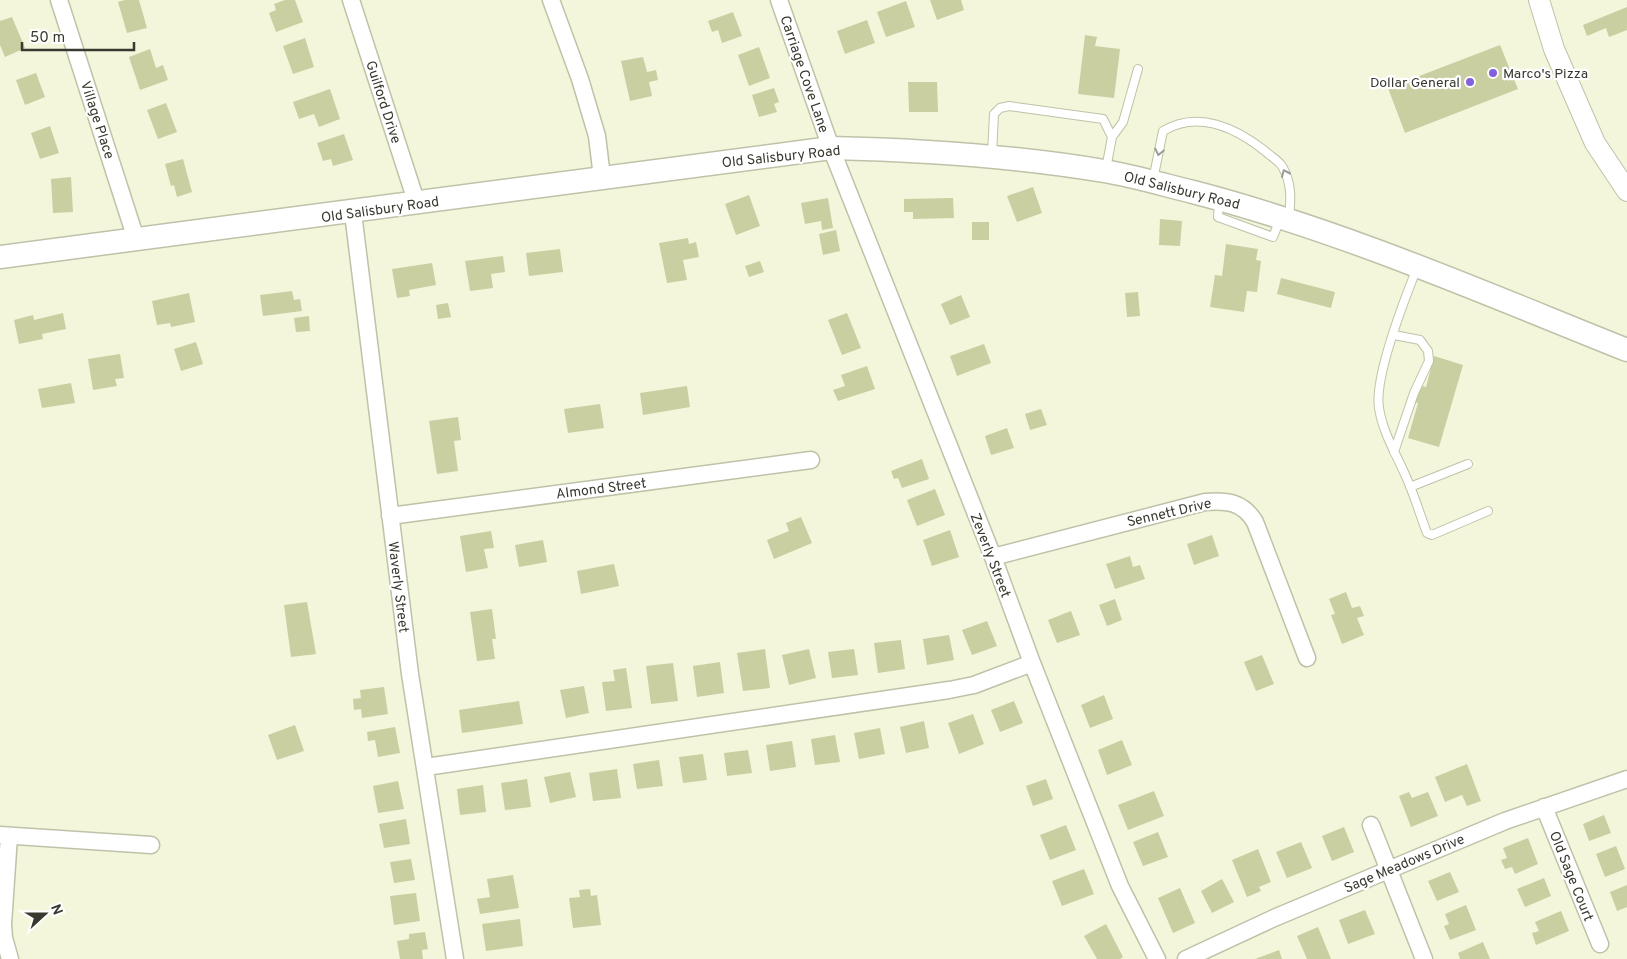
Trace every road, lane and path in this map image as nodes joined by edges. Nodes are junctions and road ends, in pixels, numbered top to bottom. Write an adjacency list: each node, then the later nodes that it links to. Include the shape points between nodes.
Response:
1 (59, 0): 17 (street, Village Place)
2 (351, 0): 14 (street, Guilford Drive)
3 (551, 0): 11 (street, via 597,136)
4 (1539, 0): 13 (street, via 1554,49 1595,144)
5 (782, 1): 8 (street, Carriage Cove Lane)
6 (1138, 69): 7 (lane, via 1123,122)
7 (1112, 137): 9 (lane, via 1103,119 1009,106 994,114); 10 (lane)
8 (831, 148): 9 (main road, Old Salisbury Road); 11 (main road, Old Salisbury Road); 28 (street, Zeverly Street)
9 (992, 156): 10 (main road, Old Salisbury Road)
10 (1106, 172): 12 (main road, Old Salisbury Road)
11 (602, 178): 14 (main road, Old Salisbury Road)
12 (1152, 182): 16 (main road, Old Salisbury Road); 16 (lane, one-way to 12, via 1290,185 1281,164 1221,124 1191,121 1163,131)
13 (1627, 191)
14 (417, 204): 15 (main road, Old Salisbury Road)
15 (353, 212): 17 (main road, Old Salisbury Road); 27 (street, Waverly Street)
16 (1284, 219): 19 (main road, Old Salisbury Road)
17 (136, 239): 18 (main road, Old Salisbury Road)
18 (0, 257)
19 (1418, 266): 20 (lane); 21 (main road, Old Salisbury Road)
20 (1394, 335): 22 (lane, via 1383,371 1379,406 1387,440); 22 (lane, via 1420,340 1428,351 1429,361 1414,393)
21 (1627, 350)
22 (1394, 452): 25 (lane)
23 (811, 460): 27 (street, Almond Street)
24 (1468, 464): 25 (lane)
25 (1410, 487): 26 (lane, via 1426,533 1432,535)
26 (1488, 511)
27 (390, 516): 31 (street, Waverly Street, via 410,674)
28 (993, 558): 29 (street, Sennett Drive, via 1205,502 1221,500 1235,503 1249,512 1255,522); 30 (street, Zeverly Street)
29 (1307, 658)
30 (1032, 663): 31 (street, via 974,685 949,690); 41 (street, Zeverly Street, via 1120,886)
31 (426, 767): 40 (street, Waverly Street)
32 (1627, 779): 33 (street, Sage Meadows Drive)
33 (1544, 808): 37 (street, Sage Meadows Drive); 38 (street, Old Sage Court)
34 (1370, 825): 37 (street)
35 (5, 836): 36 (street); 39 (street, via 3,924)
36 (150, 845)
37 (1387, 870): 42 (street, Sage Meadows Drive); 43 (street)
38 (1600, 944)
39 (10, 959)
40 (455, 959)
41 (1157, 959)
42 (1186, 959)
43 (1424, 959)

